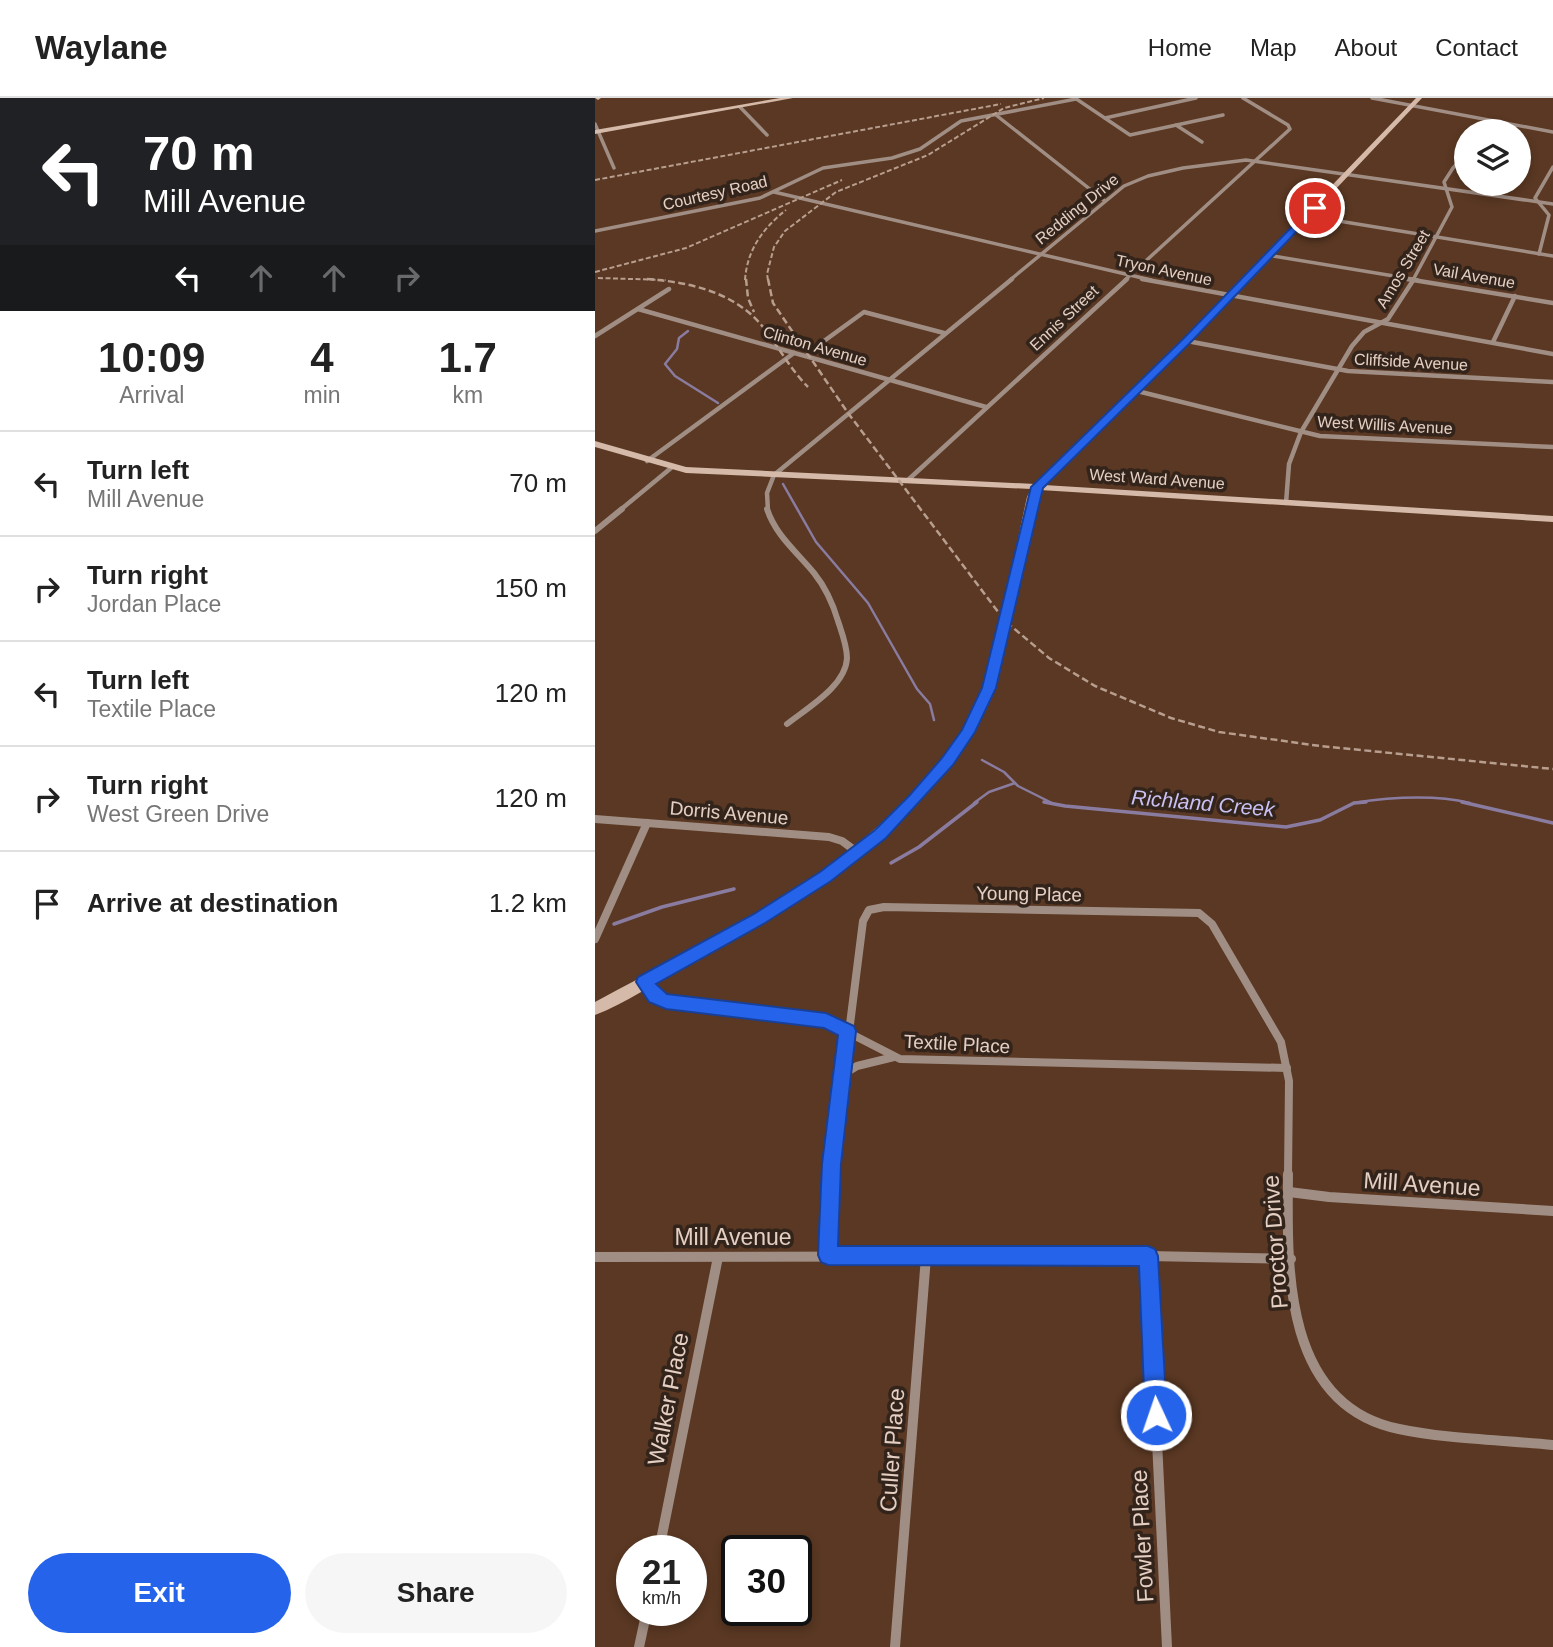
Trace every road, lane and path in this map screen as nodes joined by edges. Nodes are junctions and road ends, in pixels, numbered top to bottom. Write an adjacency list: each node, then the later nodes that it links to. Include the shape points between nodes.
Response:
1 (790, 98): 8 (street)
2 (1196, 98): 11 (street)
3 (1243, 98): 20 (street, Ennis Street, via 1290,127)
4 (1372, 98): 7 (street)
5 (1419, 98): 7 (street)
6 (1075, 99): 9 (street, Courtesy Road); 11 (street)
7 (1413, 106): 12 (street); 24 (main road)
8 (740, 107): 16 (street); 18 (street)
9 (996, 115): 26 (street, Courtesy Road, via 961,121 909,153 823,168); 27 (street)
10 (1223, 115): 14 (street)
11 (1105, 118): 14 (street, via 1130,135)
12 (1482, 119)
13 (595, 124): 16 (street)
14 (1176, 125): 19 (street)
15 (1531, 128): 17 (street)
16 (597, 132): 22 (street)
17 (1553, 132)
18 (767, 135)
19 (1202, 142)
20 (1254, 161): 24 (street, Redding Drive); 27 (street, Redding Drive, via 1229,160 1140,179); 37 (street, Ennis Street)
21 (1553, 167): 28 (street, via 1536,193)
22 (614, 168)
23 (1454, 169): 25 (street, via 1444,181)
24 (1345, 175): 25 (street, Redding Drive); 30 (main road)
25 (1444, 189): 28 (street, Redding Drive); 32 (street, Amos Street, via 1452,207)
26 (774, 192): 31 (street, Courtesy Road); 34 (street, Tryon Avenue)
27 (1105, 201): 34 (street, Redding Drive)
28 (1537, 201): 29 (street, Redding Drive); 33 (street, via 1549,215)
29 (1553, 204)
30 (1308, 216): 32 (street); 35 (main road)
31 (595, 232)
32 (1435, 239): 33 (street); 38 (street, Amos Street)
33 (1539, 254): 36 (street)
34 (1040, 255): 37 (street, Tryon Avenue); 45 (street, Redding Drive)
35 (1267, 255): 38 (street, Vail Avenue); 40 (main road)
36 (1553, 256)
37 (1128, 276): 40 (street, Tryon Avenue); 56 (street, Ennis Street)
38 (1413, 278): 41 (street, Vail Avenue); 44 (street, Amos Street, via 1388,319)
39 (669, 289): 43 (street)
40 (1229, 296): 44 (street, Tryon Avenue); 48 (main road)
41 (1515, 296): 42 (street, Vail Avenue); 49 (street)
42 (1553, 303)
43 (638, 309): 46 (street); 50 (street, Clinton Avenue)
44 (1381, 322): 49 (street, Tryon Avenue); 52 (street, Amos Street, via 1364,332)
45 (944, 333): 47 (street, via 864,312); 53 (street, Redding Drive)
46 (595, 336)
47 (824, 341)
48 (1187, 341): 52 (street, Cliffside Avenue); 55 (main road)
49 (1493, 342): 51 (street, Tryon Avenue)
50 (794, 353): 53 (street, Clinton Avenue); 60 (street)
51 (1553, 354)
52 (1339, 368): 54 (street, Cliffside Avenue); 57 (street, Amos Street)
53 (889, 379): 56 (street, Clinton Avenue); 62 (street, Redding Drive)
54 (1553, 382)
55 (1137, 391): 57 (street, West Willis Avenue); 64 (main road)
56 (986, 407): 63 (street, Ennis Street)
57 (1301, 432): 59 (street, West Willis Avenue); 65 (street, Amos Street, via 1289,464)
58 (595, 444): 60 (street, West Ward Avenue)
59 (1553, 447)
60 (647, 461): 61 (street, West Ward Avenue)
61 (671, 468): 62 (street, West Ward Avenue); 67 (street)
62 (774, 475): 63 (street, West Ward Avenue); 68 (street, via 765,508 772,526 825,588 848,659 835,682)
63 (908, 480): 64 (main road, West Ward Avenue)
64 (1037, 487): 65 (main road, West Ward Avenue); 71 (main road, via 989,688 970,729 914,800)
65 (1286, 503): 66 (main road, West Ward Avenue)
66 (1553, 519)
67 (595, 531)
68 (787, 724)
69 (595, 818): 70 (street, Dorris Avenue)
70 (647, 823): 71 (street, Dorris Avenue, via 829,837); 73 (street)
71 (857, 852): 74 (main road, via 759,919)
72 (1201, 914): 76 (street, Young Place, via 884,906 869,910 863,921); 78 (street, Proctor Drive, via 1212,924 1281,1042)
73 (595, 939)
74 (644, 982): 75 (main road); 76 (street, Textile Place, via 655,997 666,1001 826,1021)
75 (595, 1009)
76 (847, 1031): 77 (street, Textile Place); 79 (street)
77 (894, 1057): 78 (street, Textile Place); 79 (street, via 857,1066)
78 (1287, 1069): 80 (street, Proctor Drive)
79 (842, 1075): 82 (street, via 831,1164)
80 (1289, 1192): 81 (street, Mill Avenue); 87 (street, Proctor Drive)
81 (1553, 1211)
82 (828, 1255): 84 (street, Mill Avenue); 86 (street, Mill Avenue)
83 (595, 1256): 84 (street, Mill Avenue)
84 (718, 1256): 89 (street, Walker Place)
85 (1148, 1256): 86 (street, Mill Avenue); 87 (street, Mill Avenue); 93 (street, Fowler Place)
86 (926, 1257): 92 (street, Culler Place)
87 (1291, 1259): 88 (street, Proctor Drive, via 1307,1353 1327,1388 1353,1411 1398,1429)
88 (1553, 1446)
89 (662, 1535)
90 (644, 1626): 91 (street)
91 (639, 1647)
92 (895, 1647)
93 (1167, 1647)

